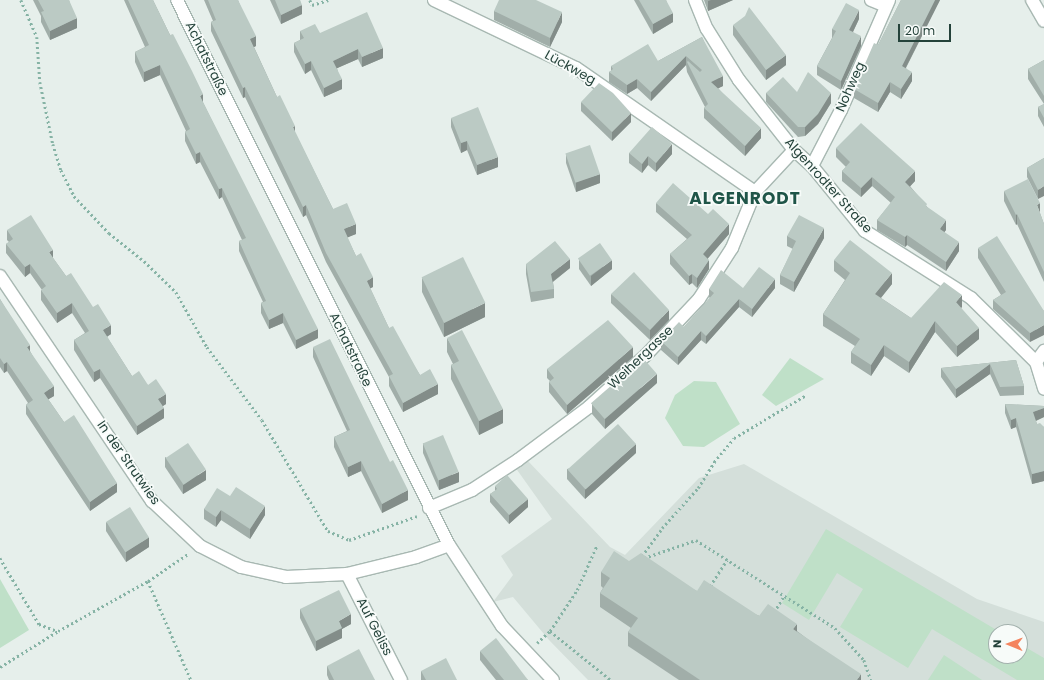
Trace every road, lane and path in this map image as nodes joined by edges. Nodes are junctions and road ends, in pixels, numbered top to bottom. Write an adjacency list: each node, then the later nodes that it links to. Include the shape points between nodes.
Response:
1 (21, 0): 19 (path, via 37,37 40,82 53,144 61,170 74,196 109,233 144,261 176,292 207,347 262,420 328,531 349,540 415,517)
2 (177, 0): 19 (street, Achatstraße)
3 (310, 0): 4 (path, via 312,5)
4 (328, 0)
5 (434, 0): 13 (street, Lückweg, via 576,68)
6 (695, 0): 11 (street, Algenrodter Straße, via 707,29 739,80)
7 (871, 0): 9 (street, Nohweg)
8 (1032, 0): 10 (street)
9 (888, 3): 12 (street, Nohweg, via 841,110)
10 (1044, 21)
11 (794, 150): 12 (street, Algenrodter Straße); 13 (street, Weihergasse)
12 (812, 166): 16 (street, Algenrodter Straße, via 865,231 971,298)
13 (755, 192): 19 (street, Weihergasse, via 732,248 699,299 646,355 589,407 518,460 472,490)
14 (0, 276): 22 (street, In der Strutwies, via 152,501)
15 (1044, 351): 16 (street)
16 (1036, 362): 17 (street, Algenrodter Straße)
17 (1044, 389)
18 (806, 395): 24 (path, via 734,438 714,462 698,488 662,528 639,560 696,540)
19 (429, 508): 20 (street, Achatstraße)
20 (449, 545): 25 (street, In der Strutwies, via 416,557); 32 (street, Achatstraße, via 487,606)
21 (597, 545): 30 (path, via 577,590)
22 (200, 546): 25 (street, In der Strutwies, via 241,567 286,578); 26 (path)
23 (0, 558): 31 (path, via 39,624)
24 (727, 560): 27 (path); 28 (path)
25 (347, 574): 35 (street, Auf Geliss)
26 (148, 581): 31 (path); 34 (path)
27 (710, 586)
28 (784, 596): 29 (path); 38 (path, via 835,628 864,660)
29 (774, 612)
30 (550, 630): 32 (path); 37 (path)
31 (58, 631): 33 (path)
32 (526, 653): 36 (street, Achatstraße)
33 (0, 667)
34 (191, 680)
35 (401, 680)
36 (553, 680)
37 (611, 680)
38 (871, 680)

